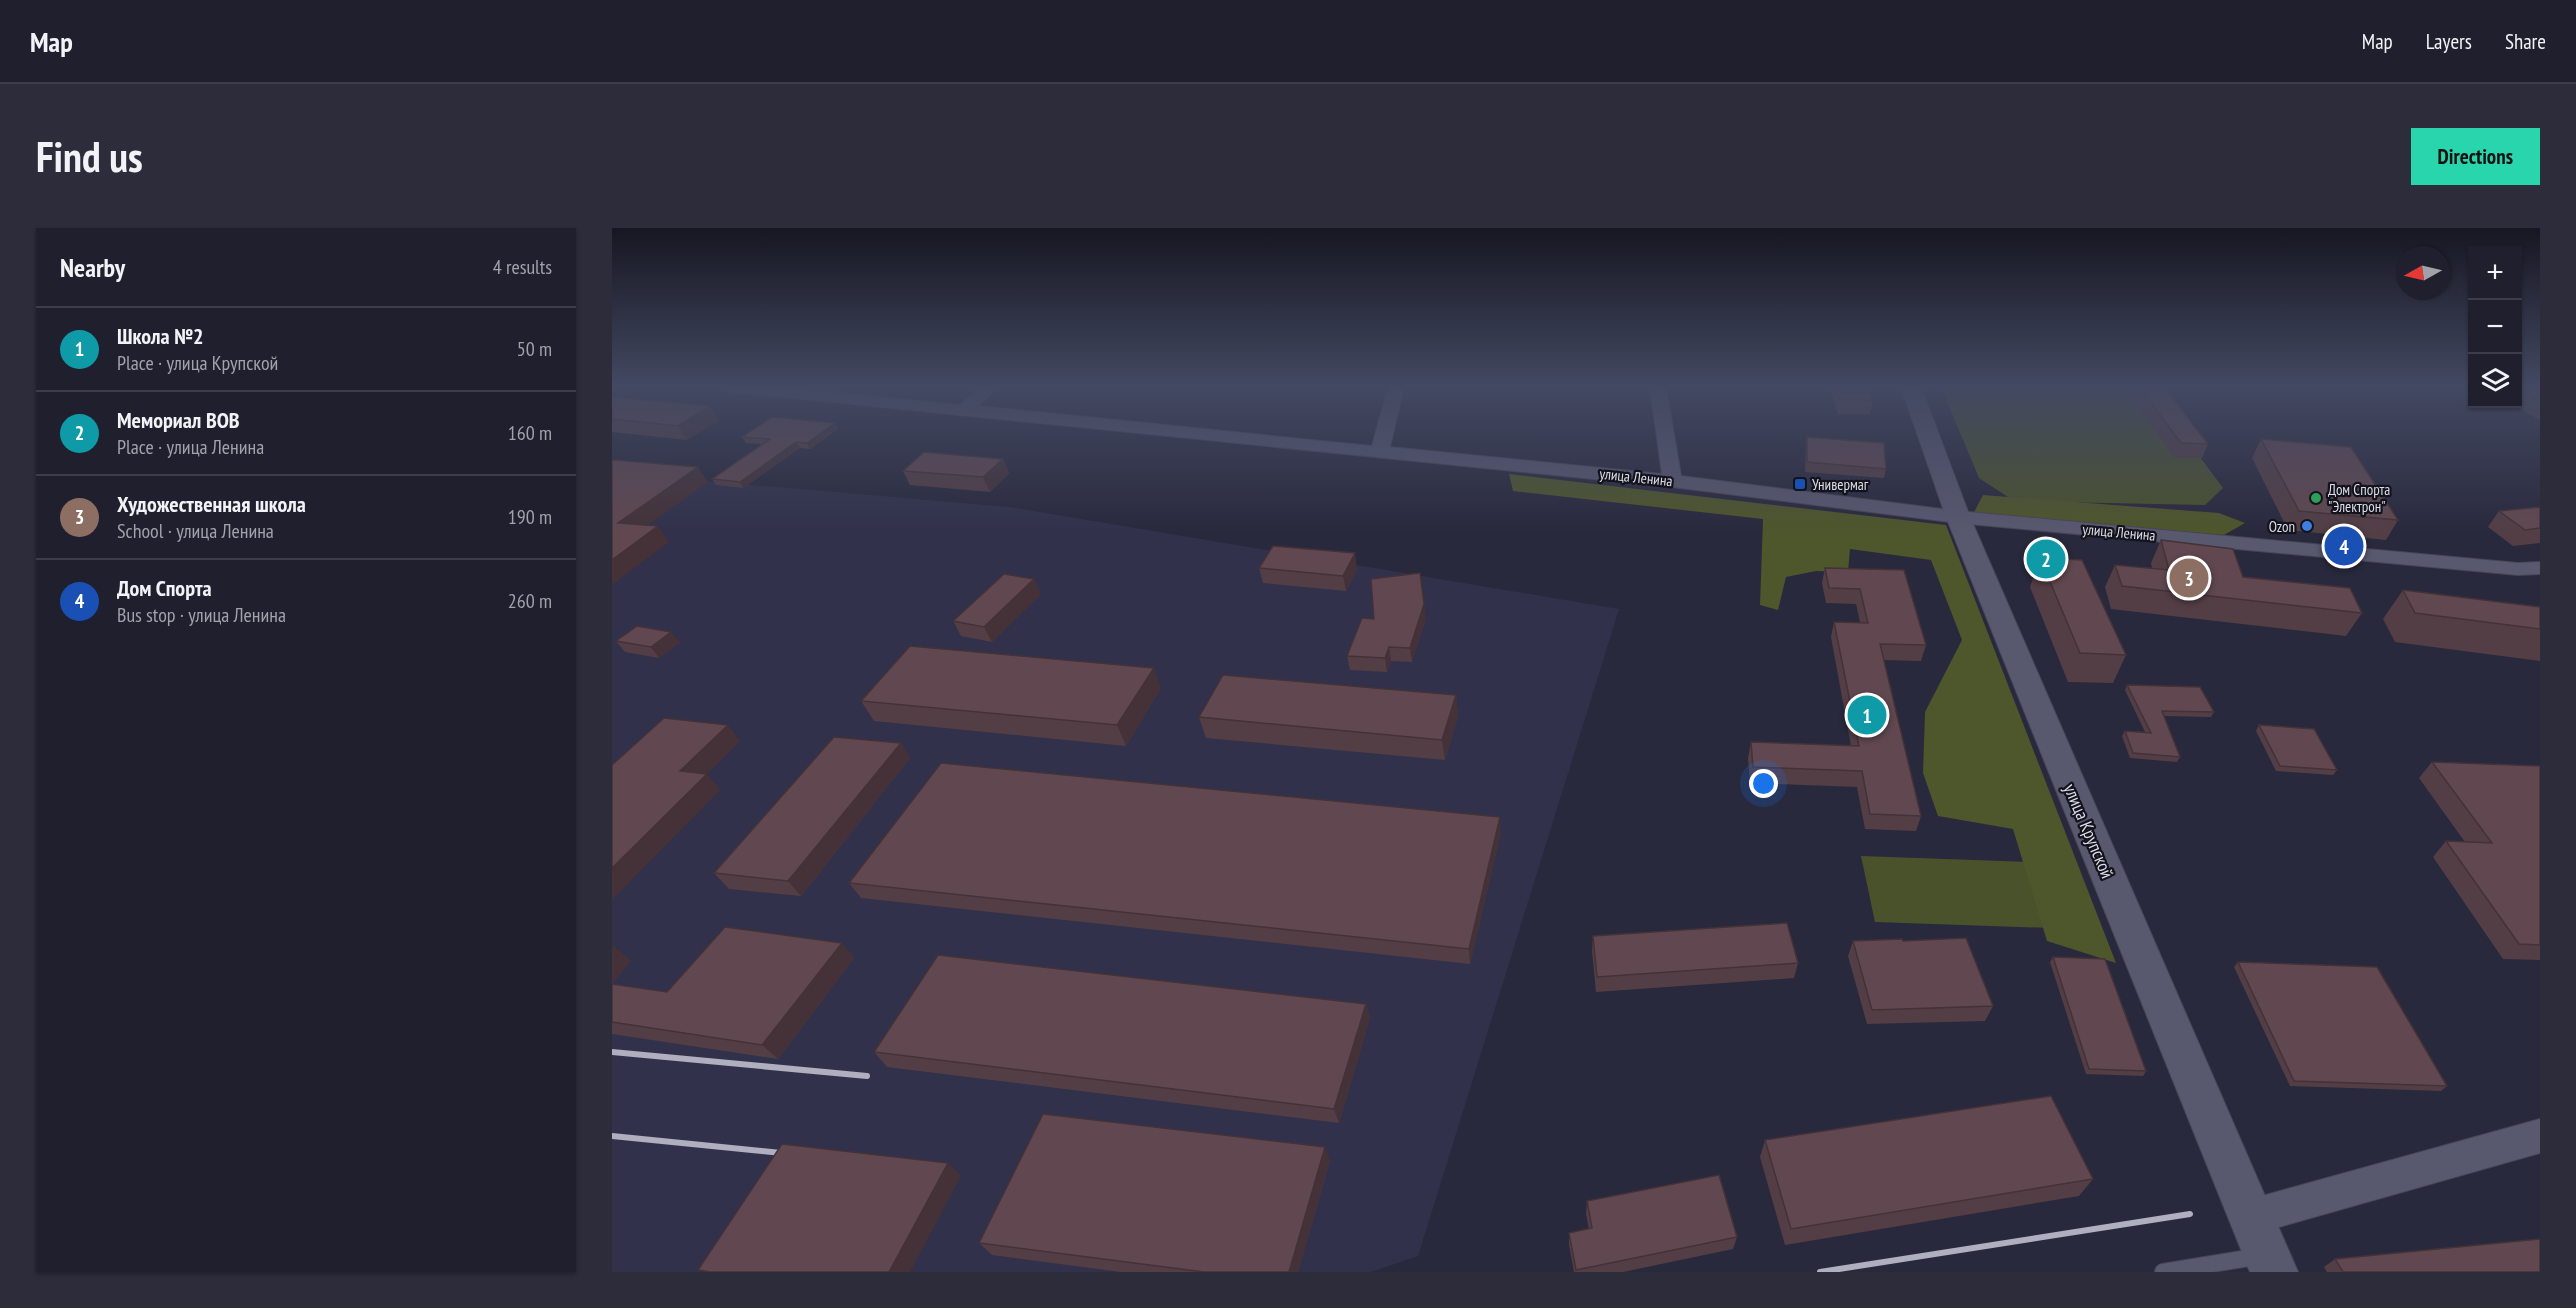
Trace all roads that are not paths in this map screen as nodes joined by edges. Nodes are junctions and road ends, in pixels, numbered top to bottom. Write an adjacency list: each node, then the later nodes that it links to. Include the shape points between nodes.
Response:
1 (1235, 436): 5 (street, улица Ленина)
2 (1384, 436): 5 (street)
3 (1666, 436): 6 (street)
4 (1929, 436): 7 (street, улица Крупской)
5 (1380, 450): 6 (street, улица Ленина)
6 (1672, 481): 7 (street, улица Ленина)
7 (1958, 517): 8 (street, улица Ленина); 10 (street, улица Крупской)
8 (2540, 568)
9 (2540, 1136): 10 (street)
10 (2251, 1217): 11 (street, улица Крупской)
11 (2271, 1264): 12 (lane)
12 (2163, 1272)

